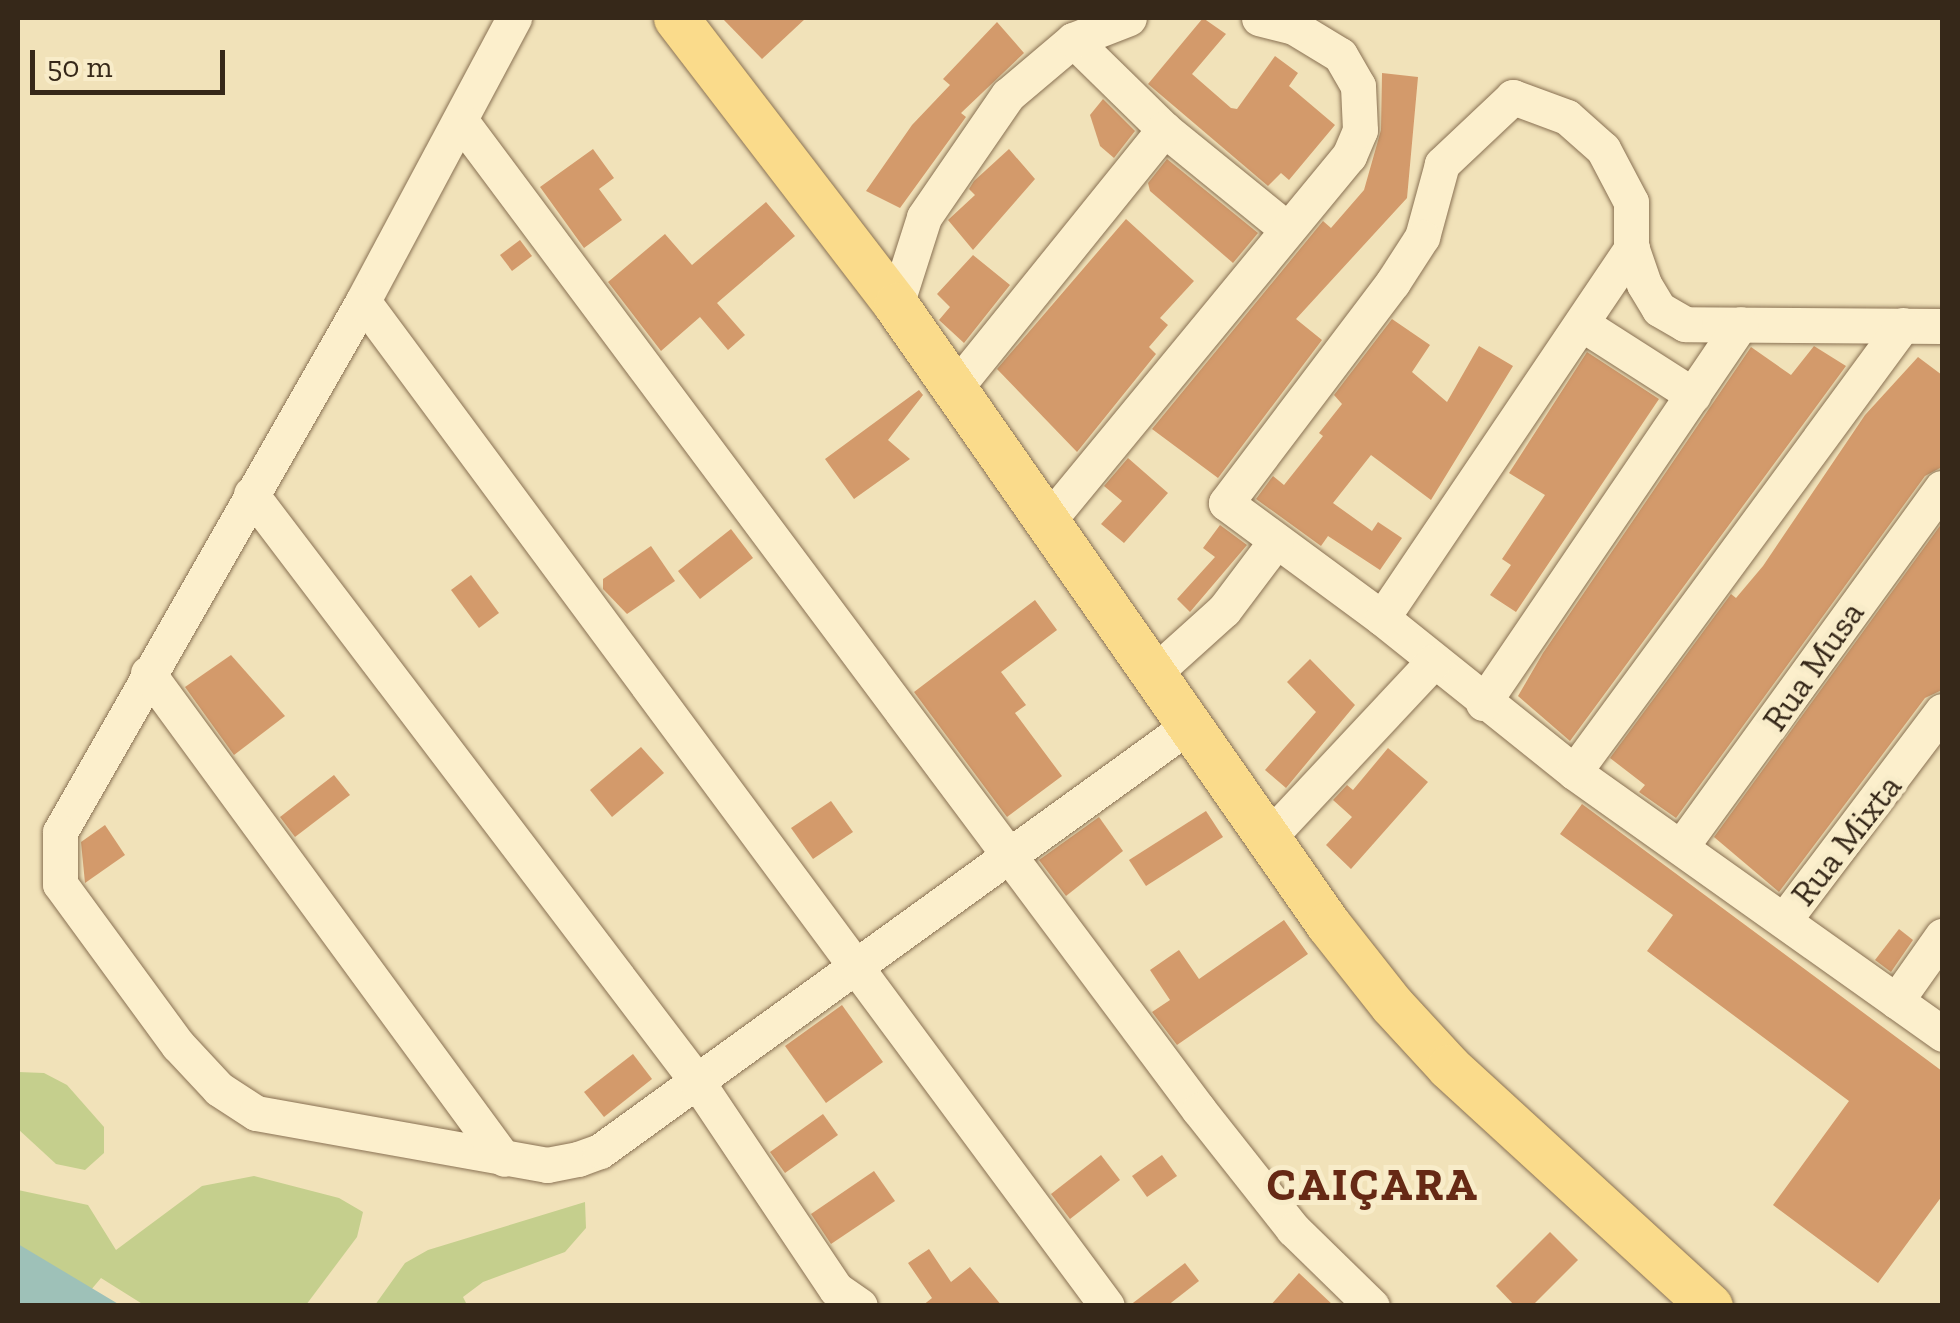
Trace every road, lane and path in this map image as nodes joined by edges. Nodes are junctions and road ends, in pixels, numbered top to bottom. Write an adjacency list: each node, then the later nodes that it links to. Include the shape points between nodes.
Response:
1 (514, 18): 6 (street)
2 (676, 18): 11 (main road)
3 (1129, 18): 5 (street)
4 (1259, 18): 8 (street, via 1294,27 1340,55 1358,86 1362,112 1348,156)
5 (1072, 40): 7 (street); 11 (street, via 1008,95 943,182 908,257)
6 (460, 121): 10 (street); 32 (street)
7 (1164, 129): 8 (street); 16 (street)
8 (1286, 228): 20 (street)
9 (1632, 247): 12 (street); 13 (street, via 1659,309 1685,324); 21 (street, via 1631,202 1603,149 1567,117 1513,97 1442,164 1422,237 1226,503)
10 (363, 301): 19 (street); 35 (street)
11 (896, 304): 16 (main road)
12 (1582, 324): 17 (street); 22 (street)
13 (1741, 324): 14 (street); 17 (street)
14 (1903, 325): 15 (street); 29 (street)
15 (1942, 326)
16 (952, 392): 20 (main road)
17 (1693, 395): 26 (street)
18 (1942, 488): 31 (street, Rua Musa)
19 (251, 494): 24 (street); 38 (street)
20 (1047, 522): 25 (main road)
21 (1276, 541): 22 (street); 25 (street, via 1224,610)
22 (1382, 618): 23 (street)
23 (1433, 662): 26 (street); 30 (street)
24 (148, 673): 39 (street); 39 (street, via 60,832 60,884 178,1045 219,1089 256,1113)
25 (1154, 673): 28 (main road)
26 (1483, 703): 29 (street)
27 (1942, 711): 33 (street, Rua Mixta)
28 (1192, 724): 30 (main road); 32 (street)
29 (1574, 772): 31 (street)
30 (1269, 837): 43 (main road, via 1339,937 1448,1068)
31 (1683, 844): 33 (street)
32 (1008, 855): 35 (street); 42 (street, via 1294,1230)
33 (1784, 920): 36 (street)
34 (1942, 936): 36 (street)
35 (855, 963): 38 (street); 41 (street)
36 (1896, 1001): 37 (street)
37 (1942, 1034)
38 (696, 1080): 39 (street, via 600,1151 547,1165); 40 (street, via 836,1289)
39 (504, 1159)
40 (860, 1306)
41 (1106, 1306)
42 (1372, 1306)
43 (1710, 1306)

